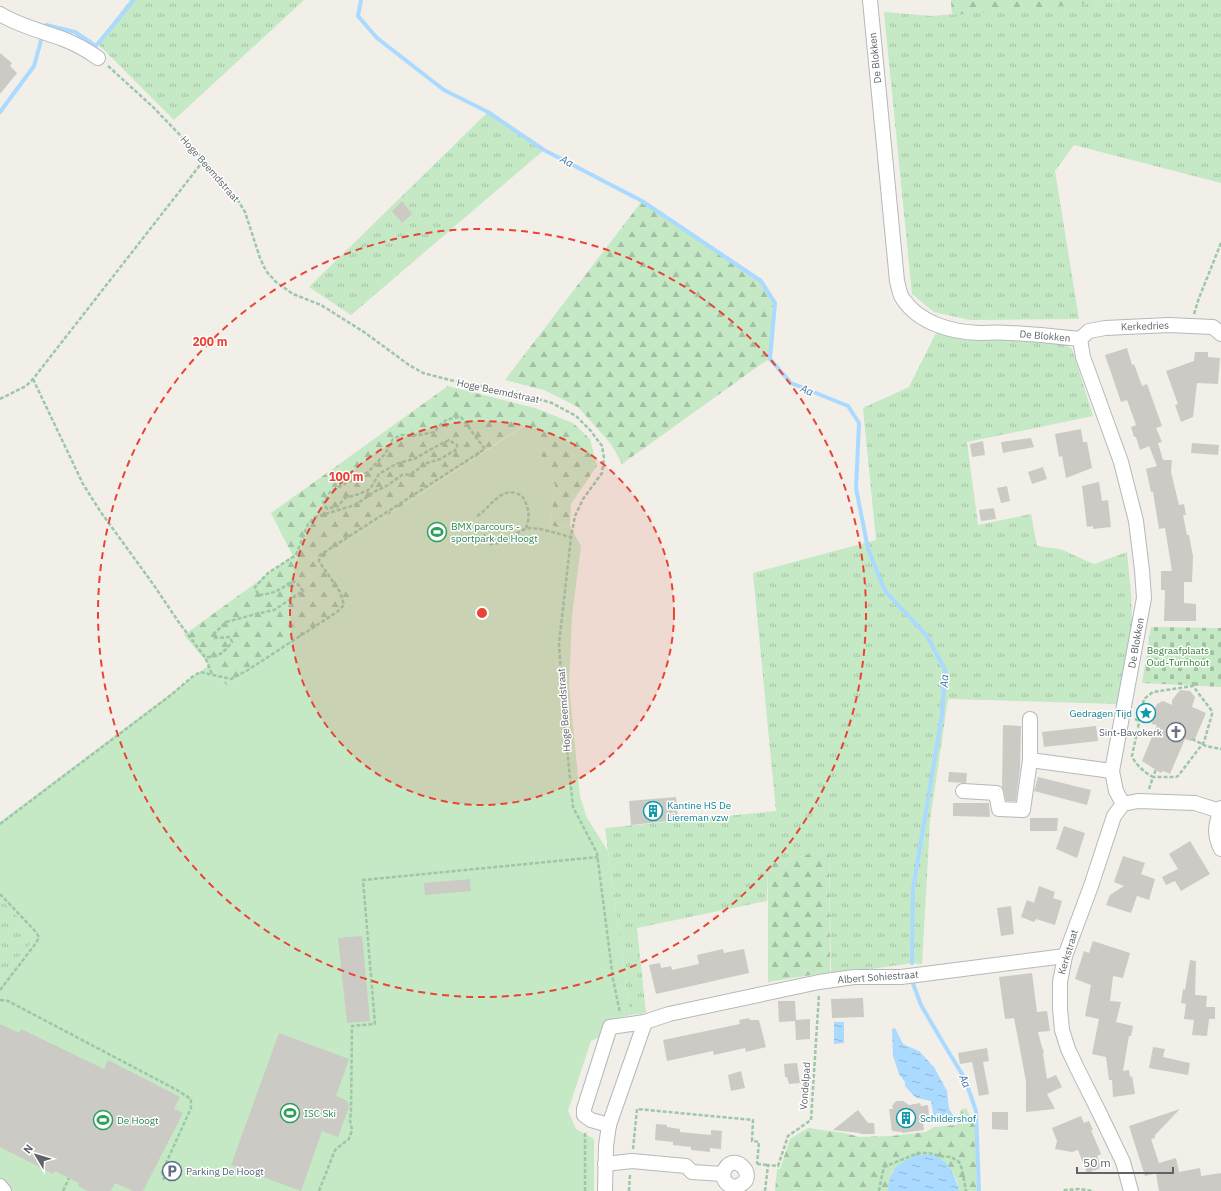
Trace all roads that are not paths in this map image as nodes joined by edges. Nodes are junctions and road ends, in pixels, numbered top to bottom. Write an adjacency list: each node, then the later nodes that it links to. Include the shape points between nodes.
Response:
1 (870, 0): 5 (street, De Blokken, via 897,281 902,298 929,322 952,329 977,333)
2 (0, 14): 3 (street, via 19,24 76,44)
3 (98, 58)
4 (1218, 327): 5 (street, Kerkedries, via 1169,325 1105,328 1089,331)
5 (1080, 339): 8 (street, De Blokken, via 1083,357 1121,462 1136,521 1142,570 1144,598)
6 (1030, 719): 7 (street)
7 (1030, 760): 8 (street); 9 (street, via 1023,810 999,809 996,793)
8 (1112, 771): 10 (street, via 1116,791)
9 (963, 791)
10 (1123, 804): 11 (street, via 1138,801 1195,803); 13 (street, Kerkstraat, via 1114,816)
11 (1221, 810): 12 (street, via 1216,826 1216,840)
12 (1221, 849)
13 (1066, 956): 14 (street, Albert Sohiestraat, via 901,977 854,977 820,982 669,1014); 21 (street, Kerkstraat, via 1060,982 1062,1030 1068,1049 1123,1162)
14 (645, 1022): 15 (street); 15 (street, Albert Sohiestraat, via 610,1027 584,1109 584,1115 591,1120)
15 (609, 1125): 16 (street)
16 (605, 1164): 17 (street, via 632,1161 686,1166 692,1172); 20 (street)
17 (723, 1174)
18 (0, 1186): 19 (street)
19 (4, 1191)
20 (605, 1191)
21 (1130, 1191)

